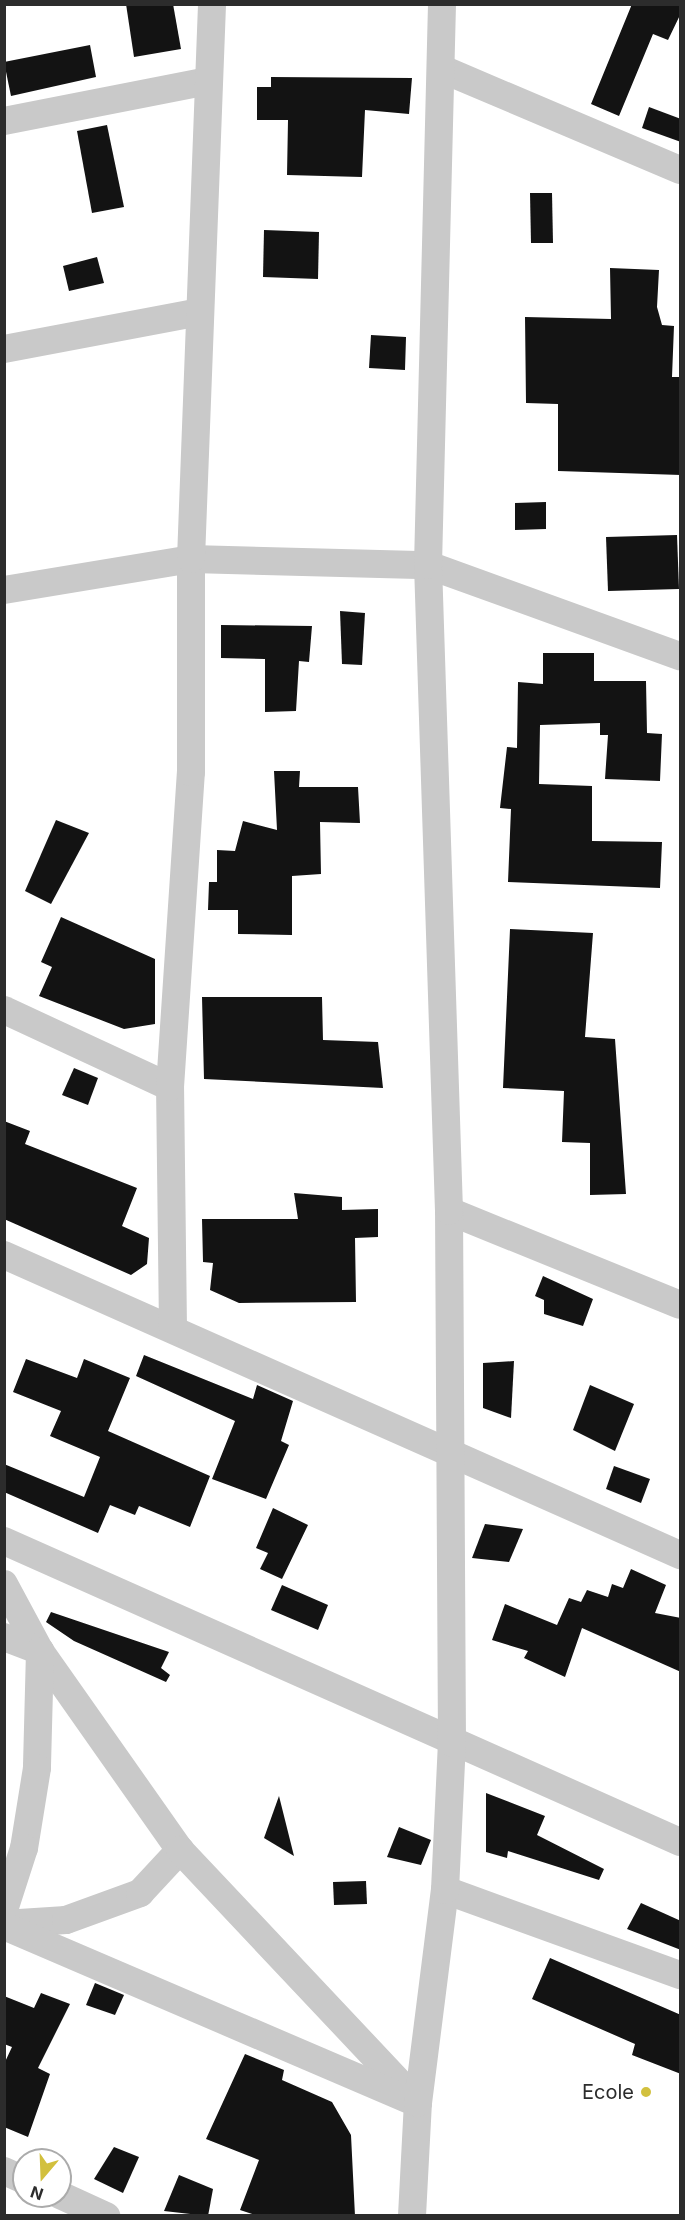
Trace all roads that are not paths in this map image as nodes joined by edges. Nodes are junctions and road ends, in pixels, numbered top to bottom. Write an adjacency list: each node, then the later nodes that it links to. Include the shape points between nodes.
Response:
1 (212, 4): 4 (street)
2 (442, 4): 3 (street)
3 (442, 69): 6 (street); 10 (street)
4 (208, 81): 5 (street); 7 (street)
5 (4, 121)
6 (681, 170)
7 (199, 312): 8 (street); 9 (street)
8 (4, 349)
9 (191, 559): 10 (street); 11 (street); 14 (street, via 191,772)
10 (428, 565): 12 (street); 15 (street)
11 (4, 590)
12 (681, 656)
13 (4, 1010): 14 (street)
14 (170, 1087): 18 (street)
15 (449, 1211): 17 (street); 19 (street)
16 (4, 1255): 18 (street)
17 (681, 1305)
18 (173, 1329): 19 (street)
19 (447, 1451): 21 (street); 25 (street)
20 (4, 1540): 25 (street)
21 (681, 1555)
22 (4, 1584): 24 (street)
23 (4, 1637): 24 (street)
24 (40, 1651): 27 (street); 29 (street, via 37,1768 24,1848)
25 (452, 1743): 26 (street); 28 (street)
26 (681, 1842)
27 (180, 1850): 30 (street, via 140,1893 66,1920); 32 (street)
28 (445, 1890): 31 (street); 32 (street)
29 (4, 1910)
30 (4, 1925): 32 (street)
31 (681, 1975)
32 (418, 2103): 35 (street)
33 (72, 2201): 34 (street)
34 (106, 2216)
35 (412, 2216)

